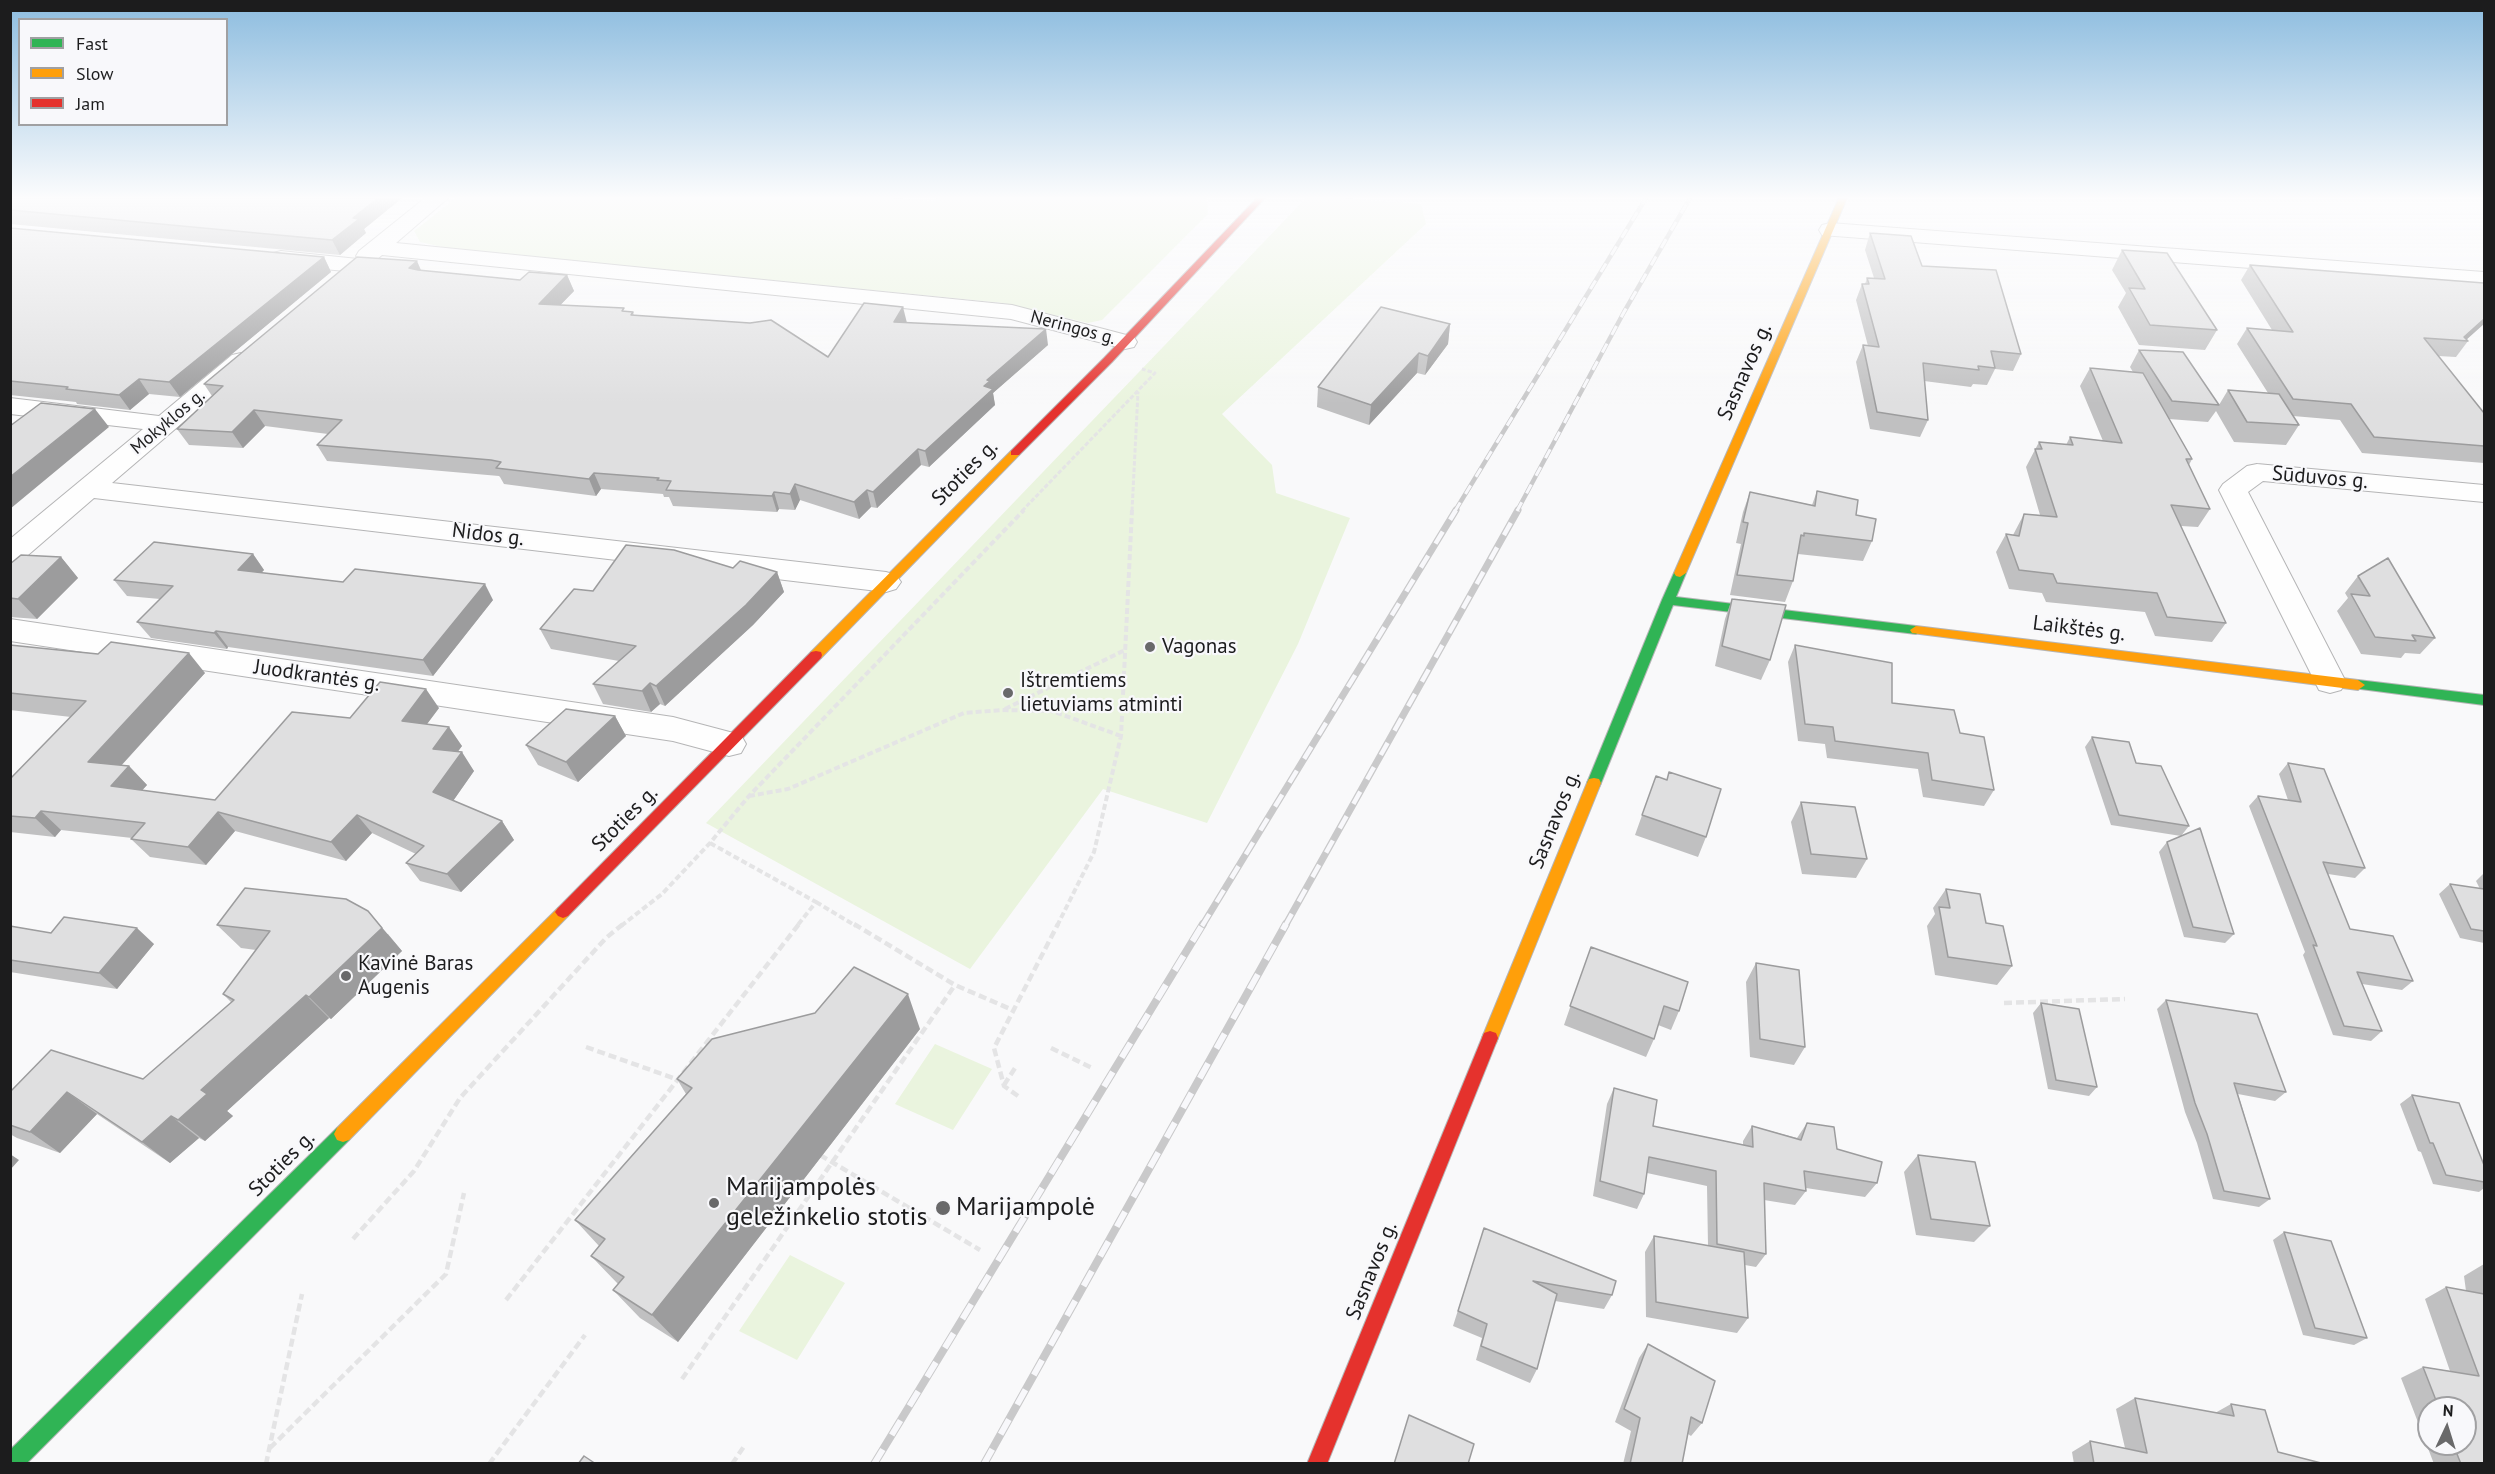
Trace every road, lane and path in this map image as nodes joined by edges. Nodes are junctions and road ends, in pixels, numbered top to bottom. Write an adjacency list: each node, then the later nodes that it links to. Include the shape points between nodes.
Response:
1 (354, 267): 7 (street)
2 (563, 267): 8 (street, Neringos g., via 1012,312)
3 (1196, 267): 8 (street, Stoties g.)
4 (1814, 267): 18 (street, Sasnavos g.)
5 (2321, 267): 6 (street)
6 (2484, 279)
7 (328, 288)
8 (1125, 342): 10 (street, Stoties g.)
9 (255, 348): 13 (street, Mokyklos g.)
10 (1108, 360): 11 (path, via 1155,373); 17 (street, Stoties g.)
11 (1138, 392): 20 (path); 26 (path)
12 (10, 406): 13 (street)
13 (164, 424): 14 (street, Mokyklos g.)
14 (90, 489): 16 (street, Mokyklos g.); 17 (street, Nidos g.)
15 (2484, 493): 21 (street, Sūduvos g., via 2257,472 2233,490)
16 (10, 555)
17 (886, 582): 25 (street, Stoties g.)
18 (1668, 600): 21 (street, Laikštės g.); 56 (street, Sasnavos g.)
19 (10, 630): 25 (street, Juodkrantės g., via 673,729)
20 (1126, 650): 23 (path); 24 (path)
21 (2330, 682): 22 (street, Laikštės g.)
22 (2484, 700)
23 (1002, 710): 24 (path, via 1052,711); 26 (path, via 964,713 788,789)
24 (1121, 736): 32 (path, via 1094,852)
25 (729, 744): 52 (street, Stoties g.)
26 (749, 796): 27 (path)
27 (710, 843): 28 (path); 44 (path, via 662,894 606,938 460,1098 414,1171)
28 (816, 902): 29 (path); 37 (path)
29 (955, 985): 32 (path); 42 (path)
30 (2125, 999): 31 (path)
31 (2004, 1003)
32 (1015, 1011): 39 (path, via 994,1048)
33 (586, 1047): 37 (path)
34 (1051, 1048): 36 (path)
35 (1015, 1068): 39 (path)
36 (1092, 1068)
37 (678, 1079): 38 (path); 47 (path)
38 (687, 1083)
39 (1004, 1086): 40 (path)
40 (1018, 1096)
41 (812, 1150): 42 (path)
42 (832, 1162): 45 (path); 49 (path)
43 (464, 1193): 51 (path, via 446,1274)
44 (353, 1239)
45 (980, 1250)
46 (302, 1294): 51 (path)
47 (506, 1300)
48 (585, 1335): 54 (path)
49 (682, 1379)
50 (745, 1445): 55 (path)
51 (270, 1448): 53 (path)
52 (11, 1464)
53 (266, 1464)
54 (489, 1464)
55 (732, 1464)
56 (1317, 1464)

